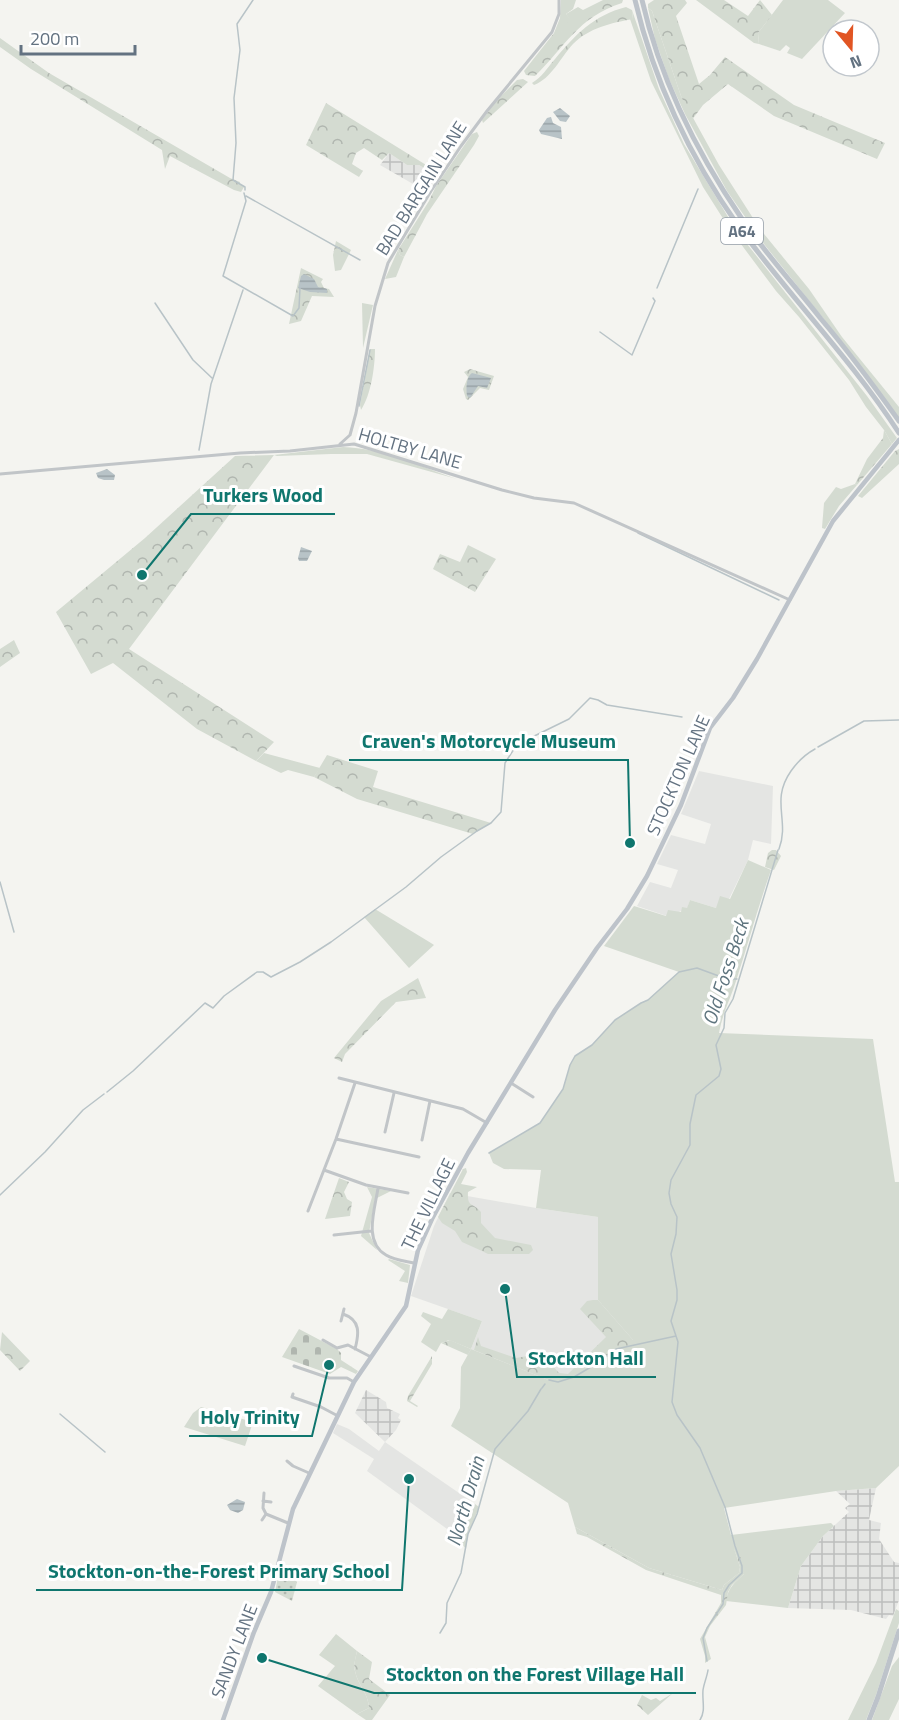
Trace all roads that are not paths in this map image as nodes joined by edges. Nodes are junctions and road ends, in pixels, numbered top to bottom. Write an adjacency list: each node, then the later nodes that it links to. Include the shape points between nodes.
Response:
1 (559, 0): 6 (street, BAD BARGAIN LANE, via 552,32 461,146 388,262 375,306)
2 (635, 0): 5 (highway, A64, via 665,92 713,188)
3 (642, 0): 4 (highway, A64, via 671,89 719,184 750,231)
4 (899, 421)
5 (899, 433)
6 (350, 435): 8 (street); 9 (street)
7 (899, 441): 11 (street, STOCKTON LANE, via 833,521)
8 (354, 444): 9 (street, HOLTBY LANE); 11 (street, HOLTBY LANE, via 502,490 574,503)
9 (338, 445): 10 (street, HOLTBY LANE)
10 (0, 474)
11 (790, 600): 12 (street, STOCKTON LANE, via 746,678 710,728 681,805 647,876)
12 (542, 1031): 15 (street, THE VILLAGE)
13 (339, 1078): 14 (street)
14 (355, 1083): 16 (street); 21 (street)
15 (511, 1083): 17 (street); 19 (street, THE VILLAGE)
16 (394, 1093): 18 (street); 20 (street)
17 (533, 1097)
18 (429, 1101): 19 (street, via 463,1108); 22 (street)
19 (487, 1123): 30 (street, THE VILLAGE, via 432,1219)
20 (385, 1132)
21 (336, 1138): 23 (street); 24 (street)
22 (422, 1140)
23 (419, 1157)
24 (324, 1170): 25 (street); 27 (street)
25 (378, 1188): 26 (street); 28 (street)
26 (408, 1193)
27 (308, 1211)
28 (371, 1231): 29 (street); 30 (street, via 383,1253)
29 (334, 1235)
30 (414, 1263): 36 (street, THE VILLAGE, via 407,1303)
31 (344, 1309): 32 (street)
32 (343, 1314): 33 (street); 35 (street, via 356,1324 359,1337)
33 (341, 1321)
34 (323, 1340): 35 (street, via 337,1348 348,1345)
35 (355, 1349): 36 (street)
36 (371, 1357): 38 (street, THE VILLAGE)
37 (294, 1366): 38 (street)
38 (354, 1382): 40 (street, THE VILLAGE)
39 (293, 1395): 40 (street)
40 (338, 1416): 42 (street, THE VILLAGE)
41 (287, 1461): 42 (street)
42 (311, 1473): 48 (street, THE VILLAGE)
43 (264, 1493): 44 (street)
44 (264, 1501): 45 (street); 46 (street)
45 (271, 1502)
46 (266, 1514): 47 (street); 48 (street)
47 (262, 1520)
48 (288, 1522): 50 (street, SANDY LANE, via 272,1588)
49 (899, 1631): 51 (highway)
50 (223, 1720)
51 (869, 1720)

